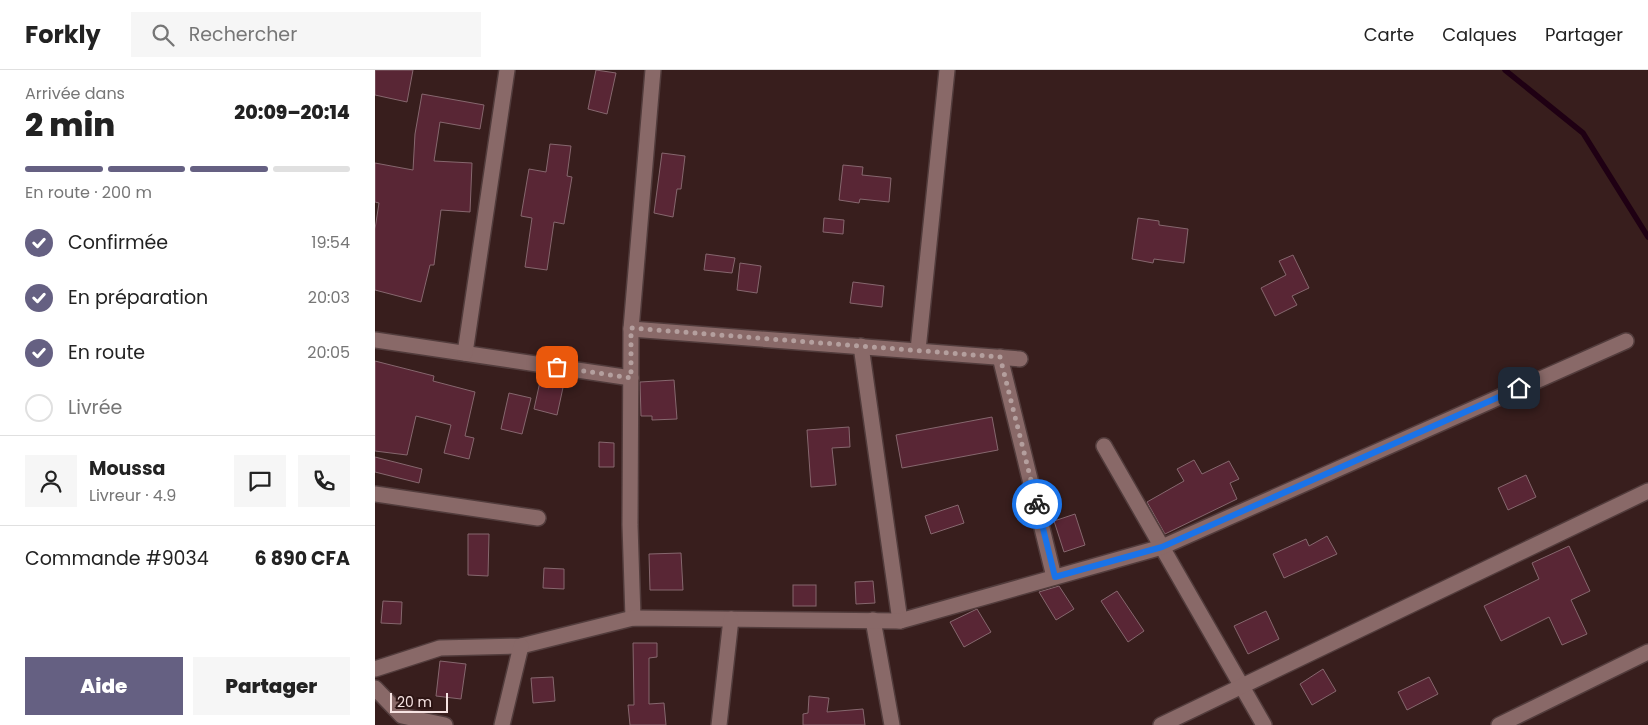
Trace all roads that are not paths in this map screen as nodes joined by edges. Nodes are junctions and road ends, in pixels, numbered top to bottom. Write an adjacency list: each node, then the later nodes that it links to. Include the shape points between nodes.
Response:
1 (507, 70): 9 (street)
2 (653, 70): 4 (street)
3 (947, 70): 8 (street)
4 (631, 328): 7 (street); 12 (street)
5 (375, 340): 9 (street)
6 (1626, 341): 17 (street)
7 (861, 346): 8 (street); 22 (street)
8 (917, 350): 10 (street)
9 (465, 354): 12 (street)
10 (1000, 357): 11 (street); 18 (street)
11 (1020, 359)
12 (631, 378): 19 (street, via 629,525)
13 (1104, 446): 17 (street)
14 (1648, 491): 26 (street)
15 (375, 494): 16 (street)
16 (538, 518)
17 (1162, 547): 18 (street); 26 (street)
18 (1055, 577): 22 (street)
19 (633, 618): 20 (street); 23 (street)
20 (731, 619): 21 (street); 31 (street)
21 (873, 620): 22 (street); 32 (street)
22 (900, 621)
23 (521, 646): 25 (street, via 440,648); 30 (street)
24 (1648, 652): 35 (street)
25 (375, 669)
26 (1242, 686): 33 (street); 34 (street)
27 (375, 688): 28 (street)
28 (399, 721): 29 (street)
29 (445, 725)
30 (502, 725)
31 (719, 725)
32 (892, 725)
33 (1161, 725)
34 (1264, 725)
35 (1499, 725)

